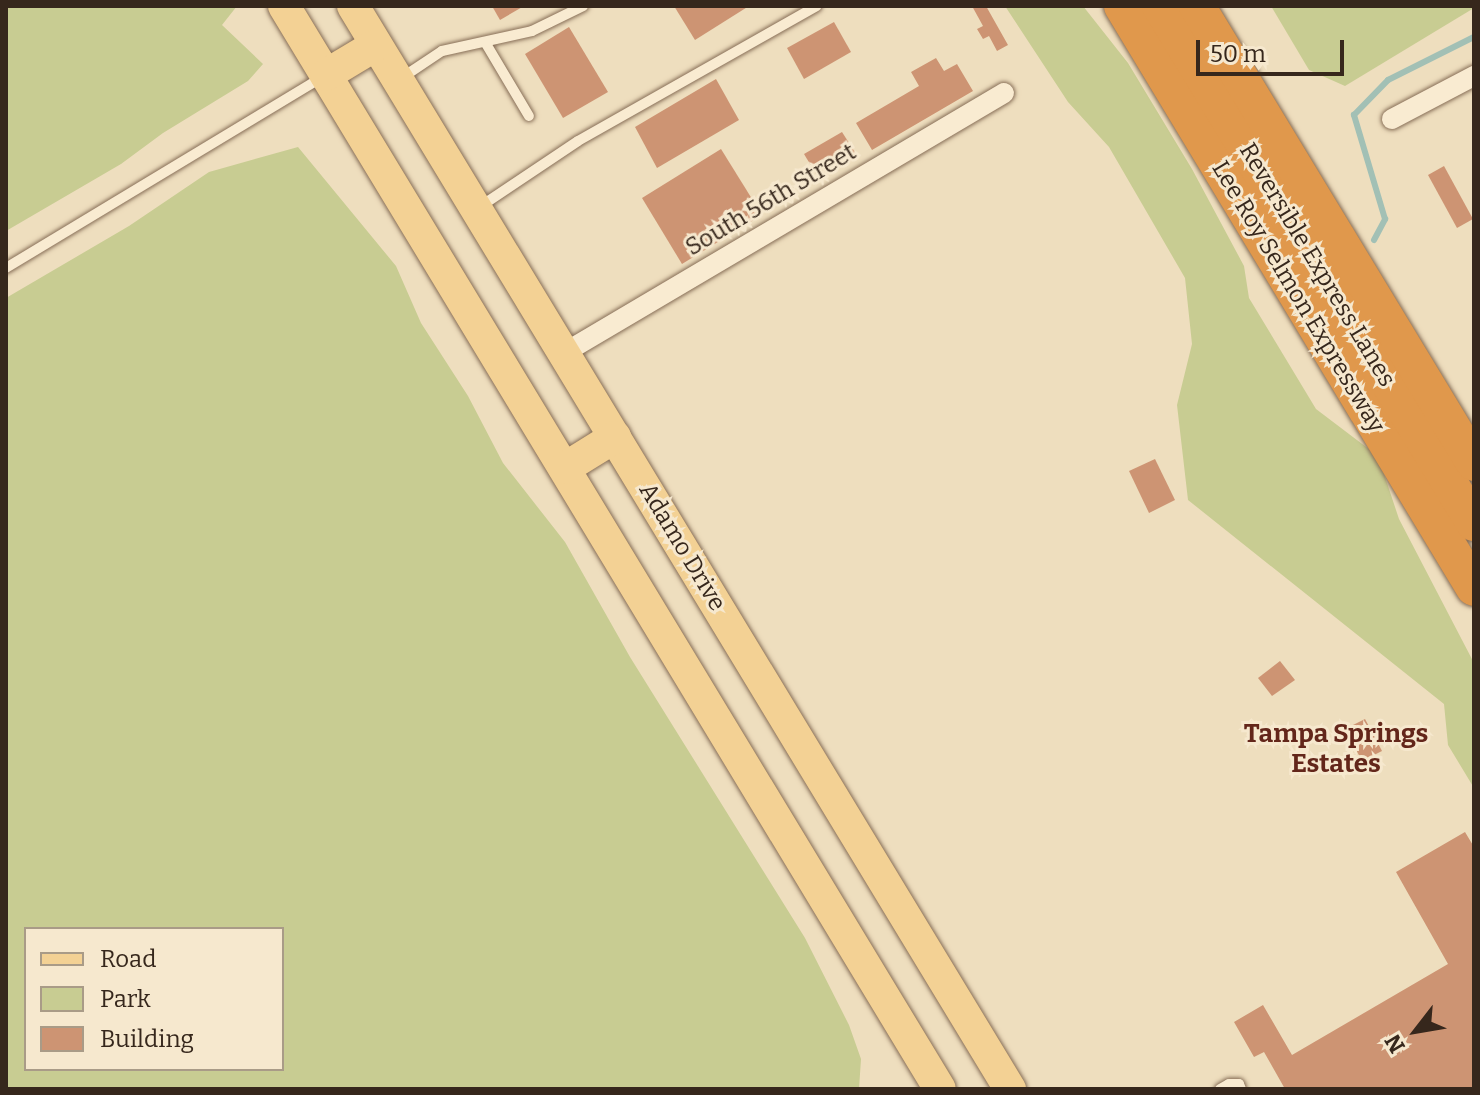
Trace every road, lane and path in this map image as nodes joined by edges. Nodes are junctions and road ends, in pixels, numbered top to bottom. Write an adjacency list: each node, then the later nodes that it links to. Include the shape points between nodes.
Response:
1 (284, 6): 10 (main road)
2 (353, 6): 9 (main road, Adamo Drive)
3 (583, 6): 8 (lane, via 532,31)
4 (817, 6): 16 (lane, via 578,141)
5 (1122, 6): 23 (highway, Lee Roy Selmon Expressway)
6 (1160, 6): 22 (highway, Reversible Express Lanes)
7 (1197, 6): 20 (highway)
8 (485, 42): 12 (lane, via 442,51); 14 (lane)
9 (376, 45): 10 (main road); 12 (main road, Adamo Drive)
10 (326, 75): 17 (lane); 21 (main road)
11 (1474, 76): 15 (street)
12 (398, 80): 16 (main road, Adamo Drive)
13 (1004, 93): 18 (street, South 56th Street)
14 (529, 116)
15 (1392, 119)
16 (477, 209): 18 (main road, Adamo Drive)
17 (6, 268)
18 (564, 353): 19 (main road, Adamo Drive)
19 (615, 437): 21 (main road); 25 (main road, Adamo Drive)
20 (1474, 463)
21 (565, 468): 24 (main road)
22 (1474, 523)
23 (1474, 588)
24 (940, 1089)
25 (1010, 1089)
26 (1220, 1089): 27 (lane, via 1239,1084)
27 (1241, 1089)

